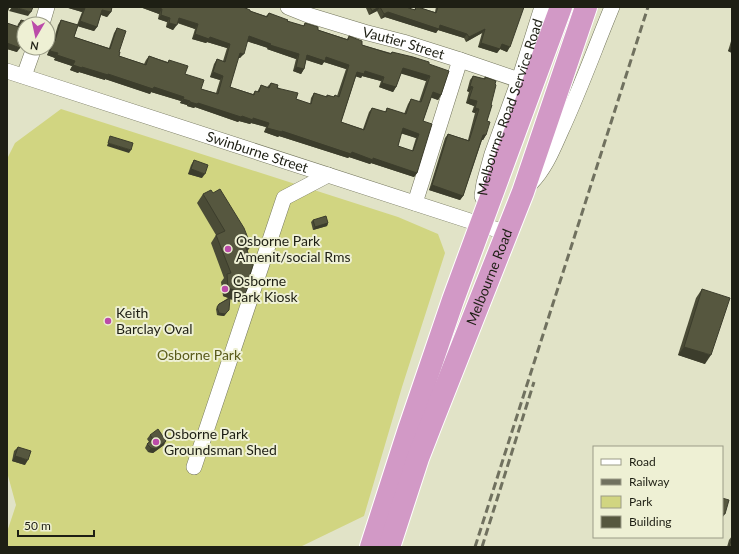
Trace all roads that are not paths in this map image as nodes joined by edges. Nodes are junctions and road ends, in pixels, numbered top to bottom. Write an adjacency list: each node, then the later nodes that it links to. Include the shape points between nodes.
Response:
1 (288, 7): 8 (street, Vautier Street)
2 (542, 7): 12 (street, Melbourne Road Service Road)
3 (561, 7): 16 (highway, Melbourne Road)
4 (586, 7): 11 (highway, Melbourne Road)
5 (612, 7): 6 (street)
6 (597, 44): 11 (street, via 584,63); 14 (street, via 588,70 547,160 538,177)
7 (31, 56): 10 (street)
8 (460, 60): 12 (street, Vautier Street); 15 (street)
9 (7, 71): 10 (street, Swinburne Street)
10 (24, 76): 13 (street, Swinburne Street)
11 (563, 76): 14 (highway, Melbourne Road)
12 (518, 80): 16 (street, Melbourne Road Service Road, via 484,183)
13 (328, 175): 15 (street, Swinburne Street); 18 (street, via 284,198)
14 (523, 192): 17 (highway, Melbourne Road)
15 (415, 203): 16 (street, Swinburne Street)
16 (484, 216): 17 (street, Swinburne Street); 19 (highway, Melbourne Road, via 411,422)
17 (507, 233): 20 (highway, Melbourne Road, via 418,458)
18 (194, 467)
19 (371, 547)
20 (388, 547)

